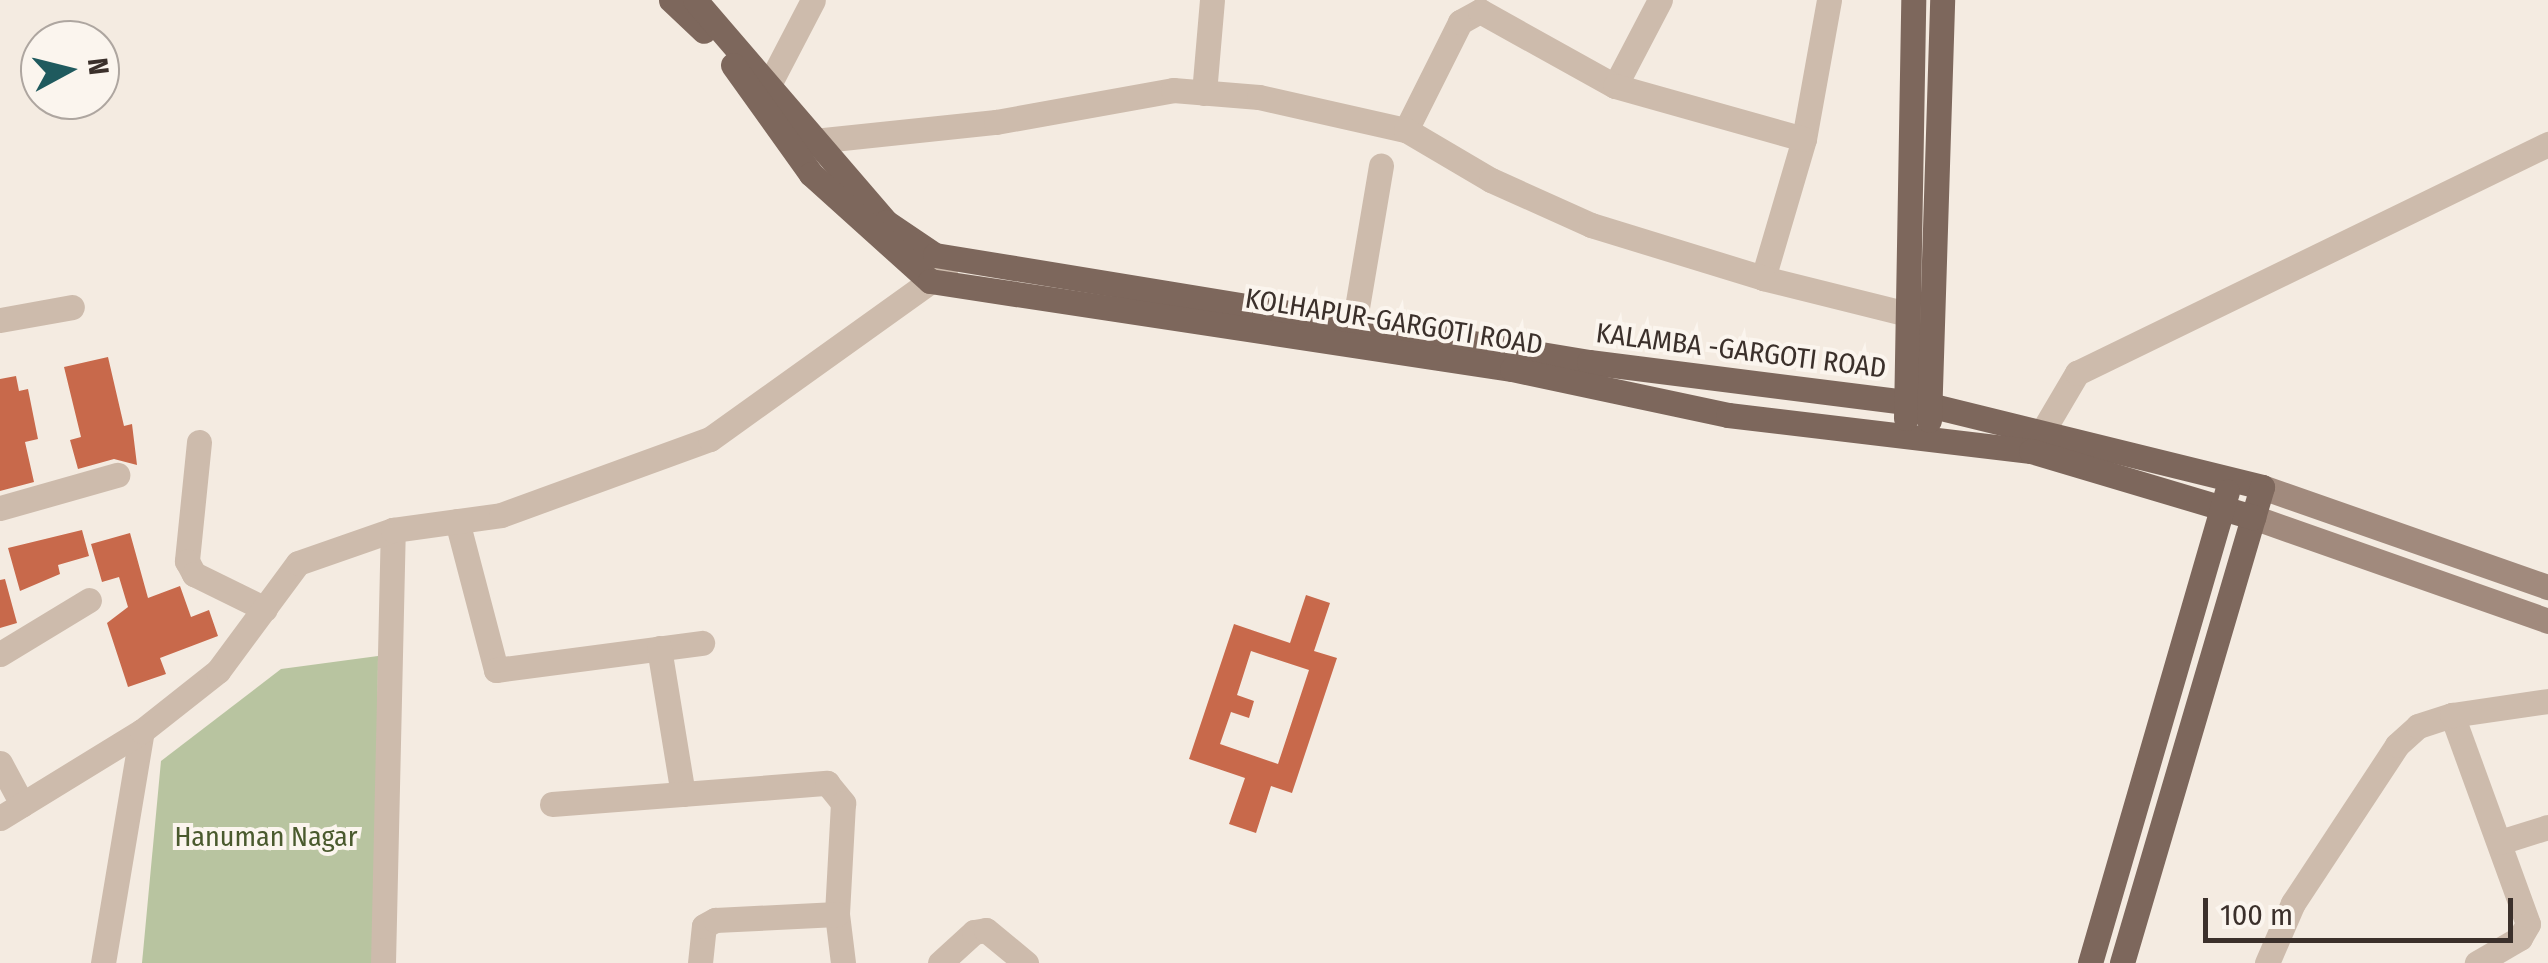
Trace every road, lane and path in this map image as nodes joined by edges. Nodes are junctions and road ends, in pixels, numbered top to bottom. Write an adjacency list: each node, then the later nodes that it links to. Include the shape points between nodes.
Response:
1 (671, 0): 10 (main road)
2 (695, 0): 10 (main road, KALAMBA -GARGOTI ROAD)
3 (814, 0): 10 (street)
4 (1212, 0): 11 (street)
5 (1660, 0): 9 (street)
6 (1829, 0): 13 (street)
7 (1912, 0): 21 (main road)
8 (1942, 0): 21 (main road)
9 (1616, 86): 12 (street, via 1480,11 1468,12); 13 (street)
10 (767, 91): 14 (main road, KALAMBA -GARGOTI ROAD); 19 (main road, via 811,174)
11 (1204, 92): 12 (street, via 1260,97); 14 (street, via 1173,90 996,122)
12 (1406, 130): 18 (street, via 1491,180 1591,225)
13 (1804, 139): 18 (street)
14 (814, 141): 17 (main road, KALAMBA -GARGOTI ROAD, via 898,233 920,249)
15 (2545, 156): 26 (street, via 2077,373)
16 (1381, 166): 23 (street)
17 (961, 260): 19 (street); 23 (main road, KALAMBA -GARGOTI ROAD)
18 (1764, 278): 21 (street)
19 (930, 281): 23 (main road, KOLHAPUR-GARGOTI ROAD); 34 (street, via 710,439 501,515)
20 (72, 307): 22 (street)
21 (1917, 316): 24 (main road)
22 (0, 320)
23 (1352, 332): 24 (main road, KALAMBA -GARGOTI ROAD); 25 (main road, KOLHAPUR-GARGOTI ROAD, via 1728,415)
24 (1918, 403): 25 (main road); 26 (main road, KALAMBA -GARGOTI ROAD)
25 (1918, 439): 26 (main road, KOLHAPUR-GARGOTI ROAD)
26 (2037, 440): 29 (main road, KALAMBA -GARGOTI ROAD); 31 (main road, KOLHAPUR-GARGOTI ROAD)
27 (199, 442): 38 (street, via 186,560 194,574)
28 (117, 475): 32 (street)
29 (2232, 477): 30 (main road, KALAMBA -GARGOTI ROAD); 31 (main road)
30 (2262, 487): 33 (main road); 36 (main road, KALAMBA -GARGOTI ROAD)
31 (2222, 505): 33 (main road); 60 (main road)
32 (0, 508)
33 (2253, 517): 39 (main road); 61 (main road)
34 (457, 521): 35 (street); 41 (street, via 496,670)
35 (392, 530): 38 (street, via 298,563); 55 (street)
36 (2548, 587)
37 (89, 600): 42 (street)
38 (265, 608): 45 (street, via 218,671)
39 (2548, 622)
40 (702, 643): 41 (street)
41 (659, 648): 47 (street)
42 (0, 654)
43 (2548, 701): 44 (street)
44 (2452, 716): 52 (street); 62 (street, via 2418,726 2397,744 2293,903)
45 (142, 731): 48 (street); 54 (street)
46 (0, 763): 48 (street)
47 (683, 794): 49 (street); 53 (street, via 816,782 838,790)
48 (22, 804): 50 (street)
49 (552, 804)
50 (0, 818)
51 (2548, 827): 52 (street)
52 (2500, 842): 63 (street, via 2528,924 2520,938)
53 (838, 914): 56 (street, via 714,920 704,926); 57 (street)
54 (103, 963)
55 (383, 963)
56 (700, 963)
57 (842, 963)
58 (940, 963): 59 (street, via 974,932 986,930)
59 (1026, 963)
60 (2090, 963)
61 (2122, 963)
62 (2267, 963)
63 (2477, 963)

